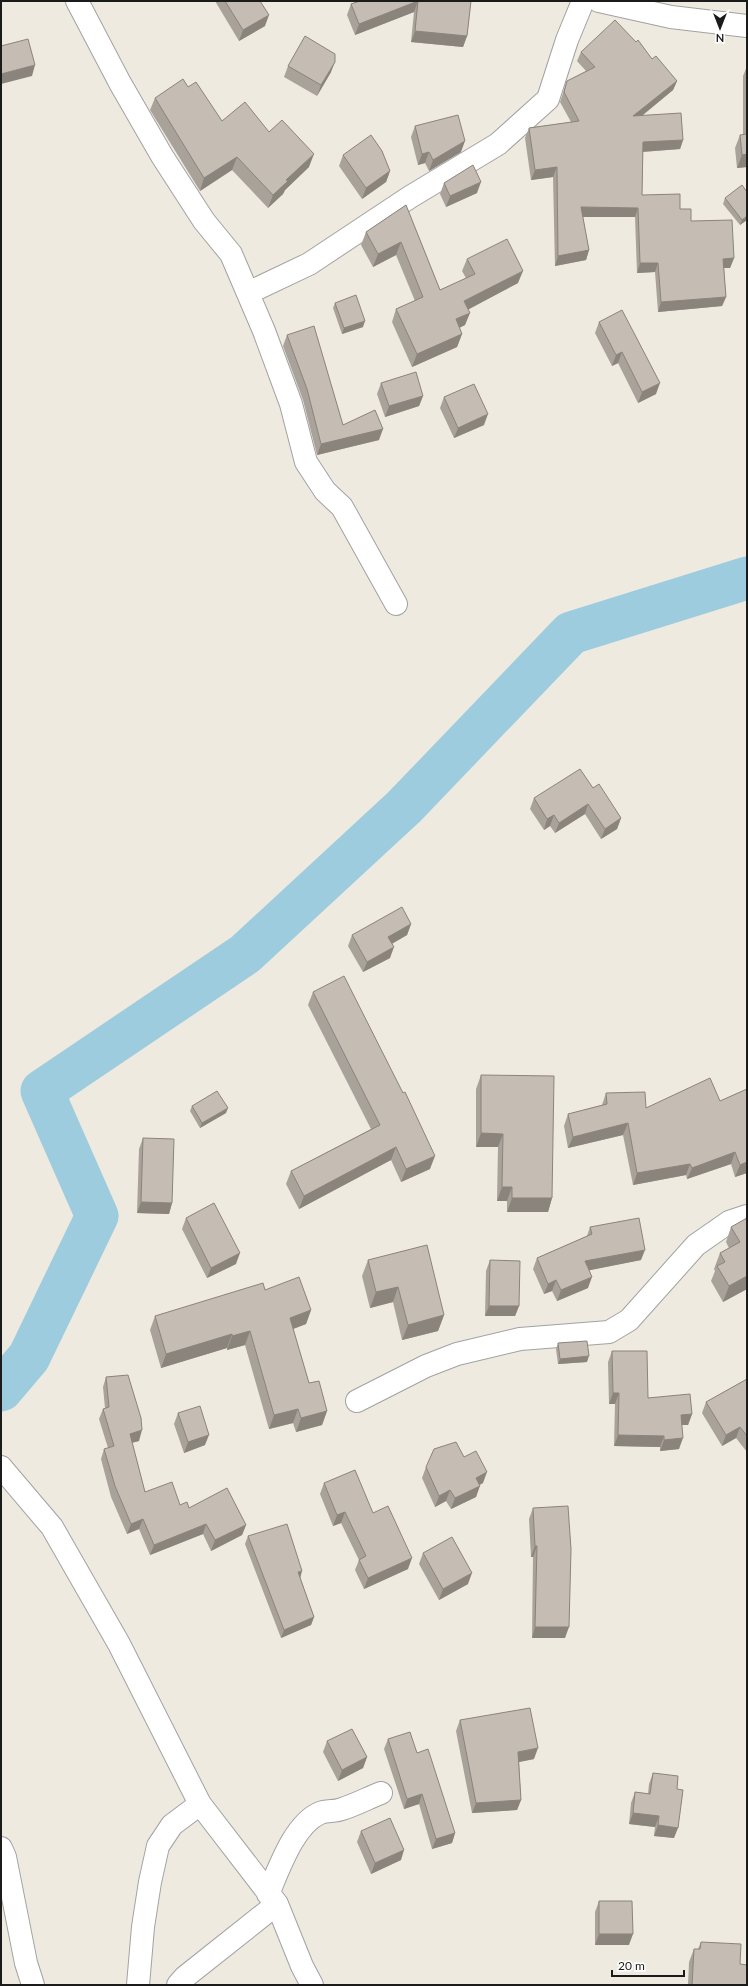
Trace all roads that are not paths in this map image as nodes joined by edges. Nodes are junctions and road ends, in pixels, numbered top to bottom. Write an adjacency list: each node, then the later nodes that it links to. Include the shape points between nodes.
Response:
1 (77, 1): 5 (street, via 162,156 204,221 231,254)
2 (583, 1): 5 (street, via 548,99 498,144 410,197 310,264)
3 (599, 1): 4 (street, via 671,17)
4 (747, 26)
5 (248, 293): 6 (street, via 291,404 306,462 326,491 342,508)
6 (396, 604)
7 (747, 1216): 8 (street, via 729,1222 696,1245 629,1320 609,1332 520,1339 457,1354 426,1366)
8 (357, 1401)
9 (1, 1467): 11 (street, via 52,1527 119,1644)
10 (381, 1793): 13 (street, via 341,1810 321,1812 306,1823 282,1861)
11 (200, 1804): 13 (street); 15 (street, via 172,1825 158,1846 143,1927)
12 (1, 1848): 14 (street)
13 (273, 1899): 16 (street); 17 (street)
14 (33, 1985)
15 (138, 1985)
16 (178, 1985)
17 (312, 1985)

